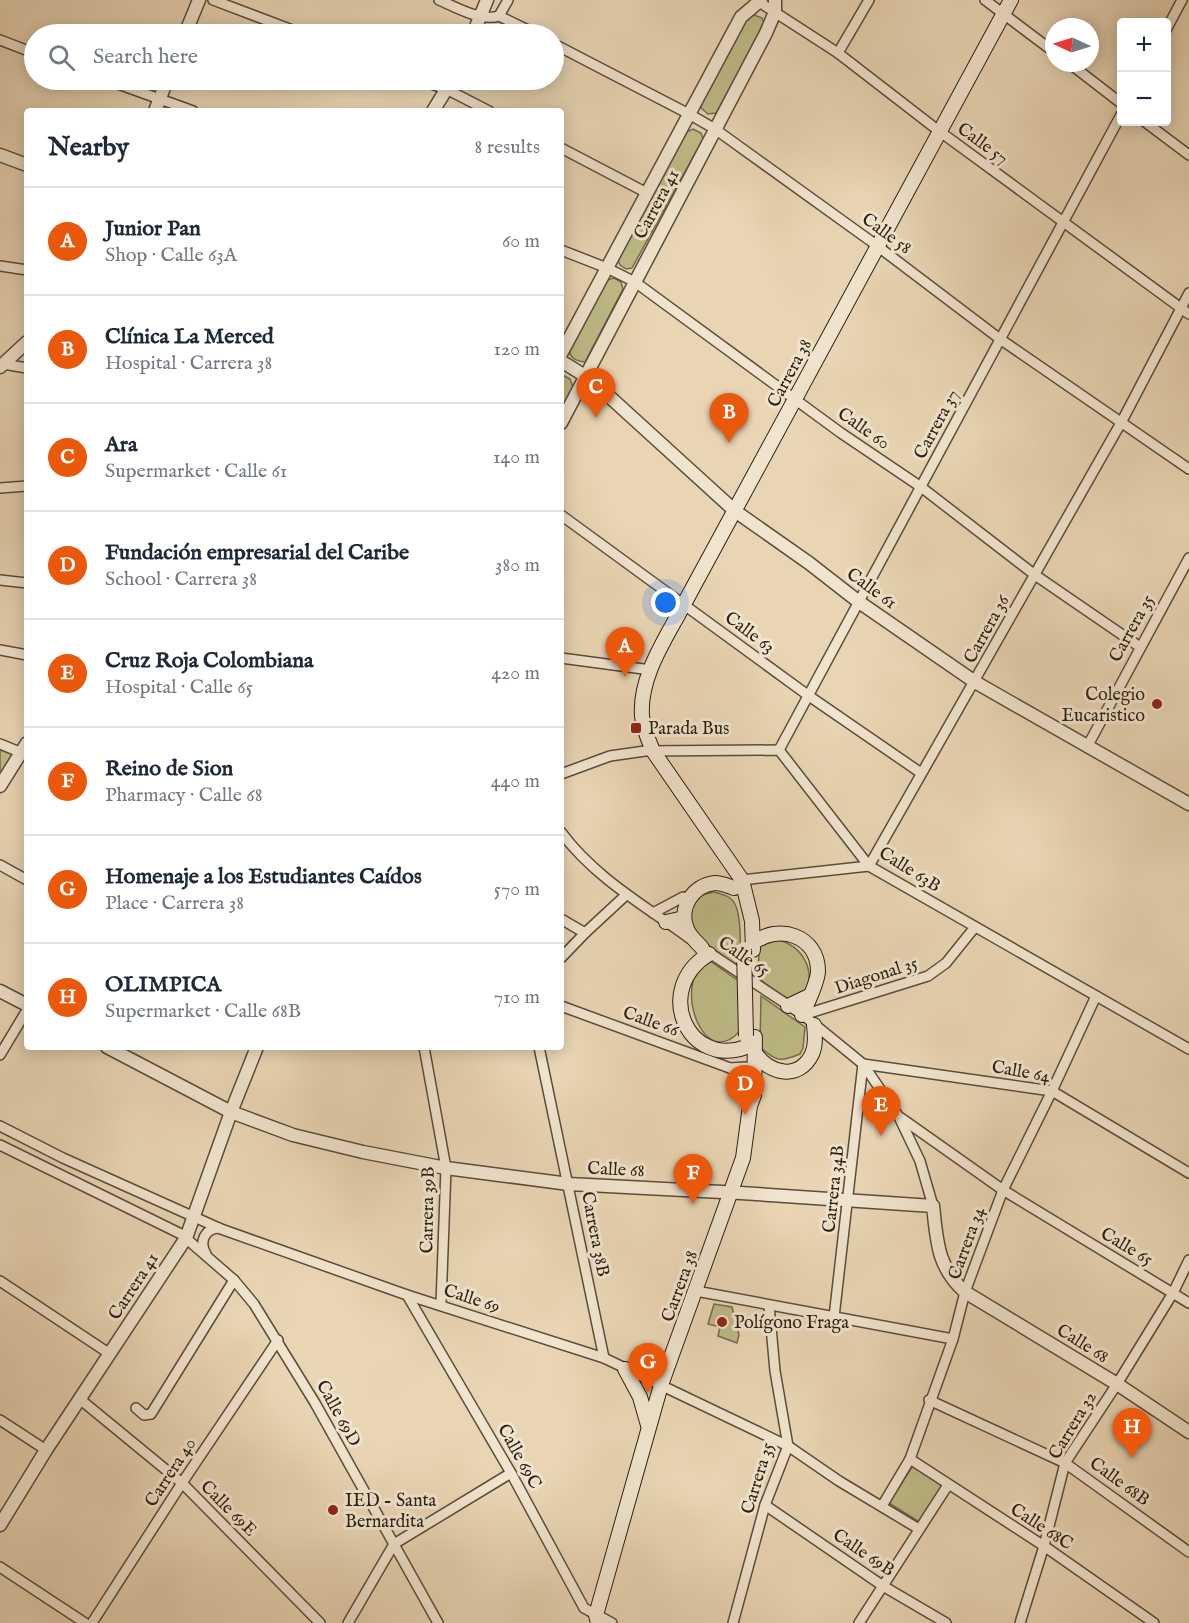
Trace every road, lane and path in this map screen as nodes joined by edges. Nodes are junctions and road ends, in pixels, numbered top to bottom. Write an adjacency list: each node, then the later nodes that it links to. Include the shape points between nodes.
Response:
1 (199, 0): 16 (street)
2 (213, 0): 17 (street)
3 (439, 0): 13 (street)
4 (487, 0): 13 (street)
5 (508, 0): 14 (street)
6 (759, 0): 11 (street, Calle 57); 36 (street, Carrera 41, via 741,16)
7 (869, 0): 24 (street)
8 (985, 0): 12 (street)
9 (1011, 0): 12 (main road, Carrera 38)
10 (1182, 0): 15 (street)
11 (775, 6): 24 (street, Calle 57); 39 (street, Carrera 41)
12 (1004, 14): 21 (street); 40 (main road, Carrera 38)
13 (481, 16): 14 (street); 18 (street)
14 (499, 16): 19 (street)
15 (1171, 22)
16 (189, 24)
17 (277, 24)
18 (477, 24)
19 (515, 24)
20 (0, 40): 22 (street)
21 (1045, 45)
22 (24, 49)
23 (564, 49): 36 (street, Calle 58)
24 (838, 53): 40 (street, Calle 57)
25 (1080, 72): 31 (street)
26 (135, 90): 30 (street)
27 (163, 90): 30 (street)
28 (447, 90): 34 (street)
29 (458, 90): 35 (street)
30 (160, 99): 32 (street); 33 (street)
31 (1117, 100)
32 (156, 108)
33 (185, 108)
34 (436, 108)
35 (484, 108)
36 (690, 114): 39 (street, Calle 58); 45 (street, Carrera 41)
37 (1117, 122): 46 (street, Carrera 37)
38 (1150, 126): 43 (street)
39 (715, 129): 47 (street, Calle 58); 52 (street, Carrera 41)
40 (940, 132): 46 (street, Calle 57); 47 (main road, Carrera 38)
41 (564, 150): 45 (street)
42 (0, 155): 44 (street)
43 (1189, 155)
44 (24, 164)
45 (646, 193): 50 (street, Carrera 41)
46 (1064, 221): 54 (street, Calle 57); 56 (street, Carrera 37)
47 (878, 247): 56 (street, Calle 58); 63 (main road, Carrera 38)
48 (564, 251): 50 (street, Calle 60)
49 (0, 266): 51 (street)
50 (607, 268): 52 (street, Calle 60); 58 (street, Carrera 41)
51 (24, 270)
52 (635, 282): 62 (street, Carrera 41); 63 (street, Calle 60)
53 (1189, 293): 54 (street, Carrera 36)
54 (1181, 308): 55 (street, Calle 57); 65 (street, Carrera 36)
55 (1189, 314)
56 (1000, 339): 65 (street, Calle 58); 68 (street, Carrera 37)
57 (24, 345): 60 (street)
58 (564, 348)
59 (564, 363): 62 (street, Calle 61)
60 (1, 366): 61 (street)
61 (24, 368)
62 (586, 376): 64 (street, Carrera 41); 70 (street, Calle 61)
63 (795, 399): 68 (street, Calle 60); 70 (main road, Carrera 38)
64 (564, 417)
65 (1122, 421): 66 (street, Calle 58); 73 (street, Carrera 36)
66 (1189, 469)
67 (24, 486): 69 (street)
68 (921, 487): 73 (street, Calle 60); 76 (street, Carrera 37)
69 (0, 488)
70 (735, 511): 76 (street, Calle 61); 77 (main road, Carrera 38)
71 (564, 516): 77 (street, Calle 63)
72 (1189, 558): 78 (street, Carrera 35)
73 (1035, 575): 78 (street, Calle 60); 83 (street, Carrera 36)
74 (0, 580): 75 (street)
75 (24, 583)
76 (859, 602): 83 (street, Calle 61); 84 (street, Carrera 37)
77 (684, 604): 82 (main road, Carrera 38); 84 (street, Calle 63)
78 (1140, 647): 86 (street, Carrera 35)
79 (0, 650): 80 (street)
80 (24, 654)
81 (564, 658): 82 (street)
82 (651, 670): 90 (main road, Carrera 38, via 642,716)
83 (975, 682): 86 (street, Calle 61); 92 (street, Carrera 36)
84 (808, 696): 88 (street, Carrera 37); 92 (street, Calle 63)
85 (0, 744): 87 (street)
86 (1087, 747): 94 (street, Calle 61)
87 (24, 750)
88 (779, 750): 90 (street); 97 (street, Calle 63B)
89 (24, 751): 93 (street)
90 (653, 751): 91 (street, via 610,756); 99 (main road, Carrera 38, via 728,860)
91 (564, 773)
92 (921, 773): 97 (street, Carrera 36)
93 (0, 786)
94 (1189, 804)
95 (564, 836): 100 (street, Calle 65, via 598,873)
96 (0, 866): 98 (street)
97 (869, 866): 99 (street); 106 (street, Calle 63B)
98 (24, 878)
99 (738, 884): 103 (main road, via 714,883 698,889 687,901); 108 (main road, Carrera 38)
100 (626, 895): 102 (street, Calle 65); 107 (street)
101 (684, 897): 102 (street)
102 (653, 913): 105 (street, Calle 65)
103 (684, 918): 105 (main road); 109 (main road, via 687,930)
104 (564, 921): 107 (street)
105 (666, 922): 109 (street, Calle 65)
106 (975, 927): 113 (street, Calle 63B); 118 (street, Diagonal 35, via 946,963 928,976)
107 (585, 933): 110 (street)
108 (750, 947): 112 (main road, via 769,933 779,932 805,943 813,952 818,970); 120 (main road, Carrera 38, bridge)
109 (706, 951): 115 (street, Calle 65); 120 (main road, via 680,990 686,1026 703,1043 725,1051 737,1051)
110 (564, 955)
111 (0, 991): 114 (street)
112 (809, 996): 115 (main road); 118 (main road)
113 (1096, 996): 121 (street, Calle 63B); 129 (street, Carrera 34)
114 (24, 1006)
115 (788, 1006): 118 (street, Calle 65)
116 (564, 1007): 128 (street, Calle 66)
117 (24, 1013): 126 (street)
118 (803, 1015): 119 (street, Calle 65)
119 (814, 1025): 120 (main road, via 813,1052 796,1069 772,1070 762,1063); 127 (street, Calle 65)
120 (751, 1043): 128 (main road, Carrera 38); 130 (main road, Carrera 38, via 754,1095)
121 (1189, 1049)
122 (113, 1050): 131 (street, Calle 68)
123 (255, 1050): 131 (street, Carrera 41)
124 (424, 1050): 136 (street, Carrera 39B)
125 (540, 1050): 139 (street, Carrera 38B)
126 (0, 1055)
127 (863, 1064): 129 (street, Calle 64); 132 (street, Calle 65); 142 (street, Carrera 34B)
128 (746, 1072): 130 (main road, Carrera 38)
129 (1052, 1091): 138 (street, Calle 64); 140 (street, Carrera 34)
130 (750, 1106): 141 (main road, Carrera 38, via 742,1158)
131 (231, 1112): 136 (street, Calle 68, via 293,1135); 144 (street, Carrera 41)
132 (899, 1117): 140 (street, Calle 65); 143 (street, Calle 65, via 920,1161)
133 (0, 1126): 135 (street, Calle 69)
134 (0, 1145): 137 (street)
135 (63, 1158): 137 (street); 144 (street, Calle 69)
136 (446, 1168): 139 (street, Calle 68); 156 (street, Carrera 39B)
137 (56, 1173): 146 (street)
138 (1189, 1173)
139 (569, 1184): 141 (street, Calle 68); 163 (street, Carrera 38B)
140 (1002, 1190): 152 (street, Carrera 34); 153 (street, Calle 65)
141 (731, 1193): 142 (street, Calle 68); 151 (main road, Carrera 38)
142 (848, 1201): 143 (street, Calle 68); 158 (street, Carrera 34B)
143 (933, 1206): 152 (street, Calle 68, via 945,1269)
144 (194, 1218): 145 (street, Calle 69); 146 (street, Carrera 41)
145 (221, 1228): 147 (street, via 204,1236); 154 (street, Calle 69)
146 (186, 1238): 147 (street, Calle 69D); 162 (street, Carrera 41)
147 (207, 1255): 149 (street, Calle 69D)
148 (1189, 1260): 153 (street, Carrera 32)
149 (234, 1280): 161 (street, Calle 69D); 169 (street, via 151,1414)
150 (0, 1281): 162 (street)
151 (696, 1291): 157 (street); 166 (main road, Carrera 38)
152 (965, 1292): 160 (street, Carrera 34); 165 (street, Calle 68)
153 (1173, 1293): 155 (street, Calle 65); 165 (street, Carrera 32)
154 (407, 1294): 156 (street, Calle 69); 159 (street, Calle 69C)
155 (1189, 1303)
156 (438, 1304): 159 (street, via 427,1309); 163 (street, Calle 69)
157 (769, 1305): 158 (street); 173 (street, Carrera 35)
158 (834, 1317): 160 (street)
159 (423, 1318): 177 (street, Calle 69C)
160 (952, 1339): 168 (street, Carrera 34)
161 (278, 1340): 178 (street, Carrera 40); 184 (street, Calle 69D)
162 (110, 1354): 167 (street, Carrera 41)
163 (604, 1358): 164 (street, Calle 69)
164 (626, 1369): 166 (street, Calle 69); 171 (main road)
165 (1117, 1384): 172 (street, Calle 68); 176 (street, Carrera 32)
166 (661, 1385): 171 (main road, Carrera 38); 173 (street, Calle 69)
167 (81, 1400): 174 (street, Carrera 41); 178 (street, Calle 69E)
168 (929, 1400): 175 (street, Carrera 34); 176 (street, Calle 68B)
169 (136, 1408)
170 (0, 1420): 174 (street)
171 (649, 1428): 189 (main road, Carrera 38)
172 (1189, 1432)
173 (788, 1446): 180 (street, Carrera 35); 181 (street, Calle 69)
174 (46, 1450): 182 (street, Carrera 41)
175 (910, 1459): 179 (street, Calle 68C); 181 (street, Carrera 34)
176 (1065, 1463): 185 (street, Carrera 32); 186 (street, Calle 68B)
177 (511, 1473): 184 (street); 189 (street, Calle 69C)
178 (182, 1483): 191 (street, Carrera 40); 192 (street, Calle 69E)
179 (948, 1485): 183 (street); 185 (street, Calle 68C)
180 (765, 1505): 188 (street, Calle 69B); 196 (street, Carrera 35)
181 (882, 1506): 183 (street, Calle 69)
182 (0, 1526)
183 (919, 1529): 188 (street)
184 (394, 1544): 193 (street); 194 (street, Calle 69D)
185 (1044, 1546): 199 (street, Carrera 32); 200 (street, Calle 68C)
186 (1189, 1552)
187 (0, 1567): 190 (street)
188 (883, 1586): 197 (street); 198 (street, Calle 69B)
189 (594, 1620): 195 (street, Calle 69C)
190 (85, 1623)
191 (92, 1623)
192 (320, 1623)
193 (348, 1623)
194 (438, 1623)
195 (612, 1623)
196 (733, 1623)
197 (859, 1623)
198 (946, 1623)
199 (1020, 1623)
200 (1154, 1623)

